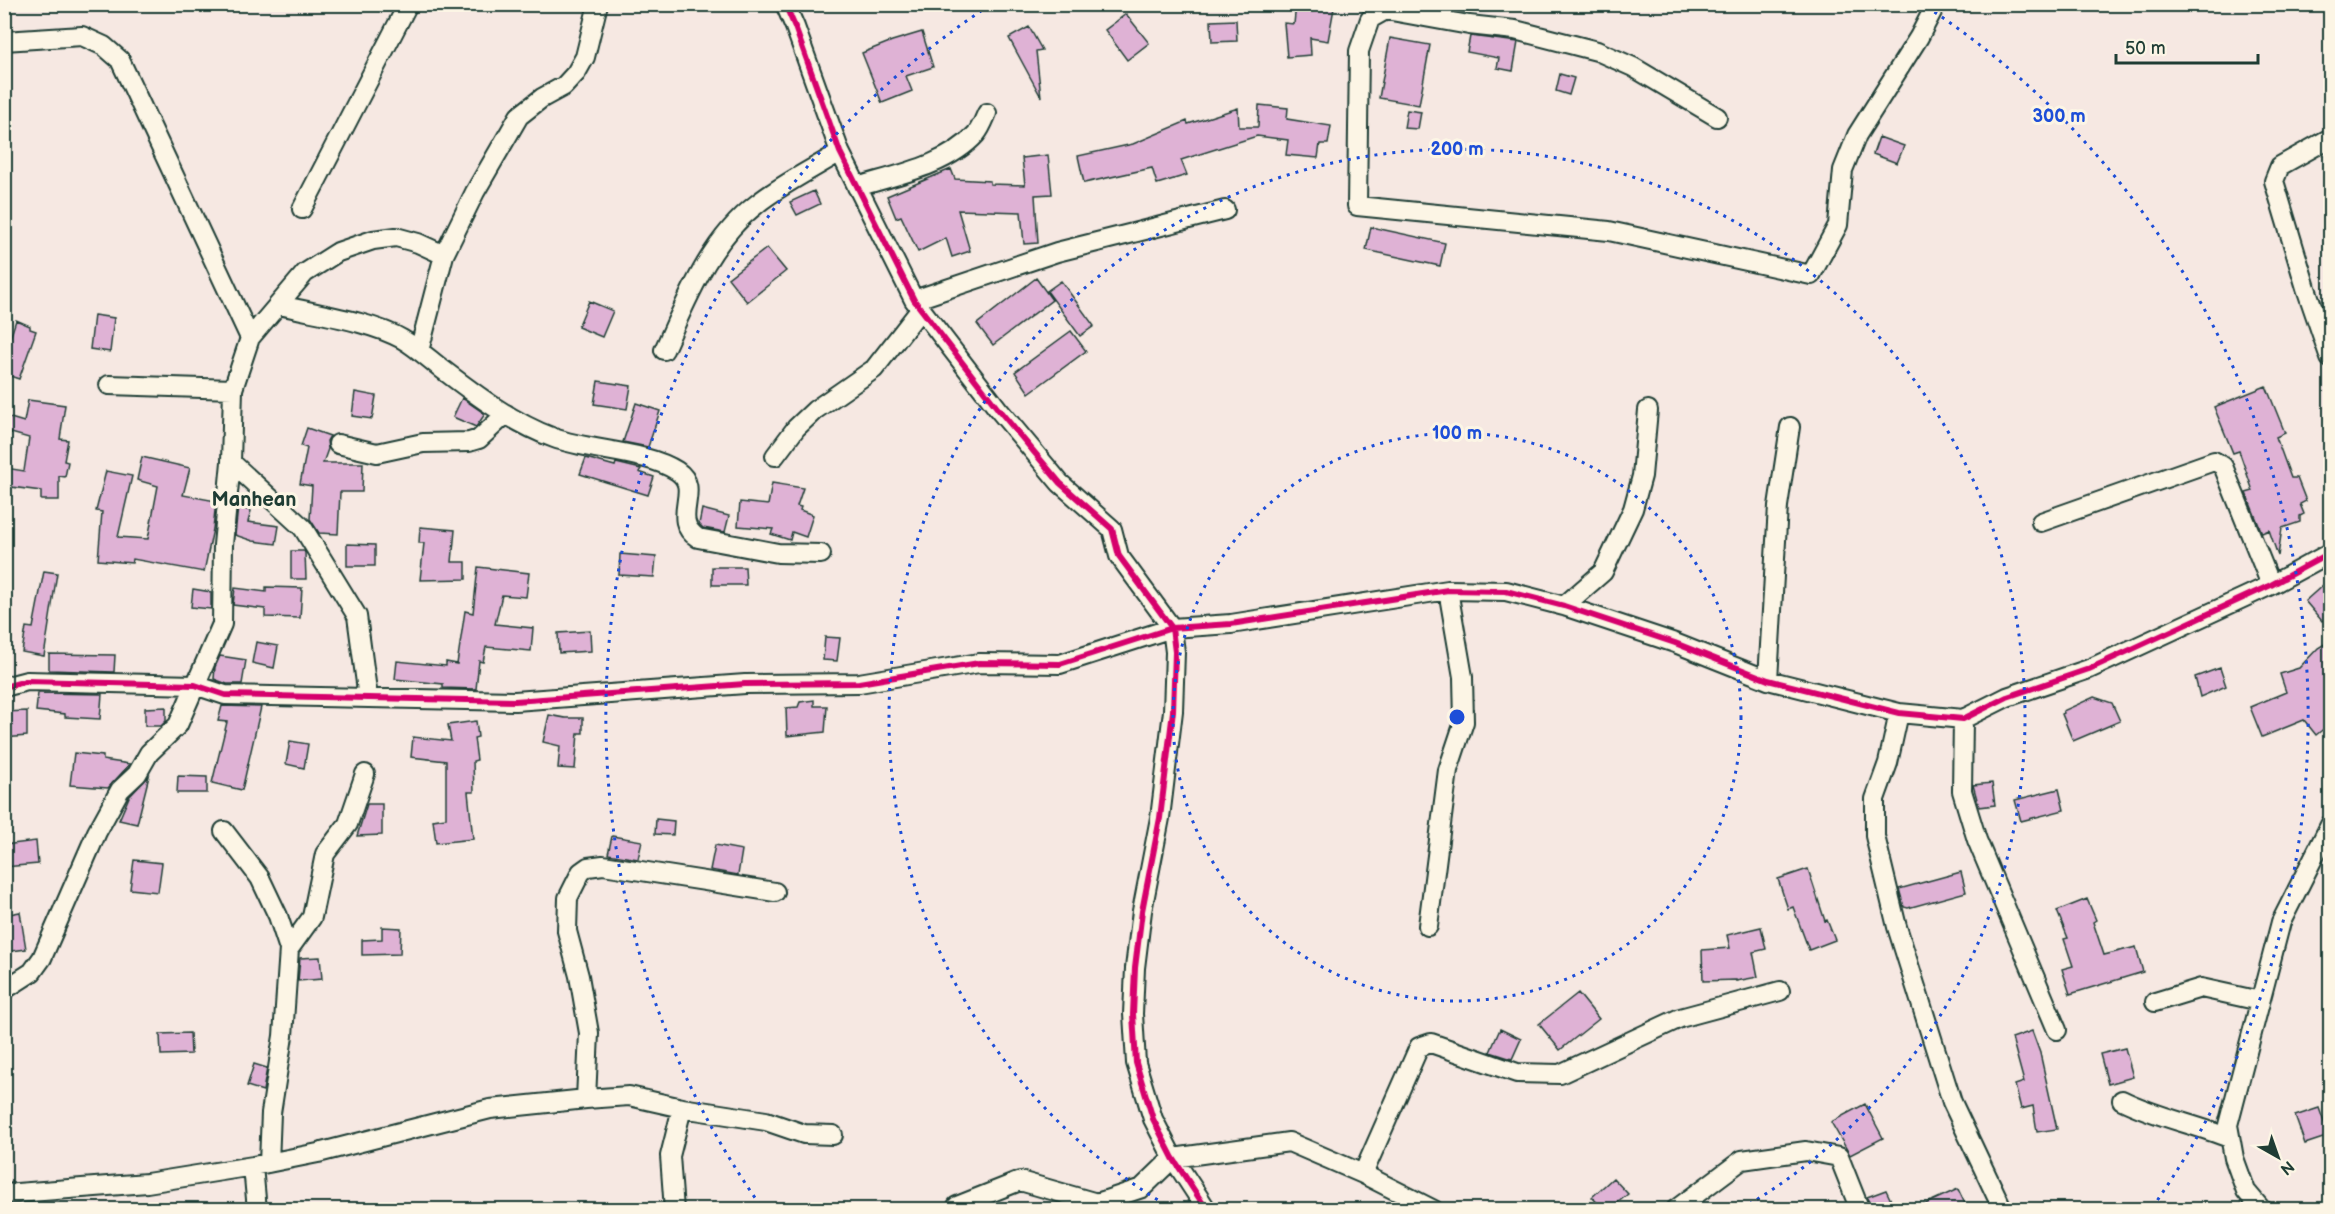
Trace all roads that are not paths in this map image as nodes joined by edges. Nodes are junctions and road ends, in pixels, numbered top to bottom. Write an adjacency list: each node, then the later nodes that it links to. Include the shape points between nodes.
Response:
1 (408, 4): 11 (street)
2 (598, 4): 13 (street, via 585,57 576,73 564,86 519,116)
3 (786, 4): 9 (street)
4 (1936, 4): 7 (street, via 1857,135 1842,170 1838,225 1811,275 1609,231 1357,206 1359,51 1370,19 1386,10 1515,30 1597,51 1633,67)
5 (4, 41): 16 (street, via 82,36 104,46 120,60)
6 (987, 113): 10 (street, via 977,133 957,150 934,163)
7 (1717, 117)
8 (2331, 138): 19 (street, via 2280,166 2274,181)
9 (840, 152): 10 (street); 17 (street, via 757,204 728,232 707,260)
10 (857, 187): 15 (street)
11 (303, 209)
12 (1225, 210): 15 (street, via 1057,252)
13 (444, 255): 14 (street, via 396,237 373,240 338,252 305,273); 18 (street)
14 (280, 305): 16 (street); 18 (street, via 378,329)
15 (917, 305): 26 (street, via 874,369 815,410); 34 (street, via 1060,483 1112,529 1119,556)
16 (250, 338): 21 (street)
17 (664, 350)
18 (419, 351): 23 (street)
19 (2331, 358)
20 (109, 385): 21 (street)
21 (233, 389): 27 (street)
22 (1648, 410): 33 (street, via 1642,476 1633,509 1603,572)
23 (506, 414): 25 (street, via 479,439 469,442 423,443 377,453); 30 (street, via 554,438 644,458 676,471 685,479 688,489 685,524 698,538 778,553)
24 (1790, 427): 35 (street, via 1778,506)
25 (338, 444)
26 (775, 456)
27 (231, 462): 36 (street, via 223,545 222,624); 38 (street, via 303,528 357,616)
28 (2041, 522): 31 (street, via 2214,461 2223,466)
29 (2331, 553): 31 (street)
30 (821, 554)
31 (2271, 585): 40 (street, via 2089,669 2007,697)
32 (1448, 590): 33 (street, via 1506,591); 34 (street, via 1231,624); 45 (street, via 1462,677 1464,722 1448,770)
33 (1564, 606): 35 (street, via 1675,643)
34 (1172, 628): 38 (street, via 1060,664 979,663 859,683 745,684 514,701); 57 (street, via 1173,711 1160,818 1139,934 1133,1014 1136,1063 1143,1093)
35 (1768, 680): 39 (street)
36 (195, 686): 37 (street, via 27,681); 38 (street, via 225,694); 47 (street, via 178,725 120,790 97,831 42,958 32,972)
37 (4, 687)
38 (368, 698)
39 (1899, 713): 40 (street); 68 (street, via 1875,799 1875,836 1897,927 1952,1102)
40 (1963, 719): 51 (street, via 1962,791 1977,840)
41 (365, 774): 46 (street, via 348,824 325,854 312,917)
42 (2331, 825): 49 (street, via 2281,922)
43 (224, 831): 46 (street, via 260,878)
44 (775, 892): 52 (street, via 603,865 588,867 581,873 568,898 567,931 589,1033)
45 (1428, 926)
46 (290, 949): 58 (street, via 283,1036)
47 (4, 990)
48 (1780, 991): 59 (street, via 1680,1018 1560,1074 1516,1073 1431,1043 1419,1047)
49 (2260, 1001): 50 (street, via 2201,988); 56 (street, via 2228,1125)
50 (2155, 1002)
51 (2057, 1030)
52 (586, 1099): 54 (street, via 629,1096); 58 (street, via 490,1109)
53 (2122, 1100): 56 (street, via 2146,1112)
54 (682, 1108): 55 (street, via 766,1121 804,1134); 62 (street, via 670,1156)
55 (833, 1135)
56 (2229, 1138): 69 (street, via 2246,1191)
57 (1173, 1158): 59 (street, via 1289,1142); 63 (street, via 1142,1188 1097,1203 1020,1181); 64 (street)
58 (261, 1164): 60 (street, via 147,1183); 61 (street)
59 (1363, 1174): 65 (street)
60 (4, 1194)
61 (257, 1209)
62 (674, 1209)
63 (956, 1209)
64 (1207, 1209)
65 (1434, 1209)
66 (1676, 1209): 67 (street, via 1742,1160 1806,1151 1839,1157)
67 (1860, 1209)
68 (2003, 1209)
69 (2262, 1209)

